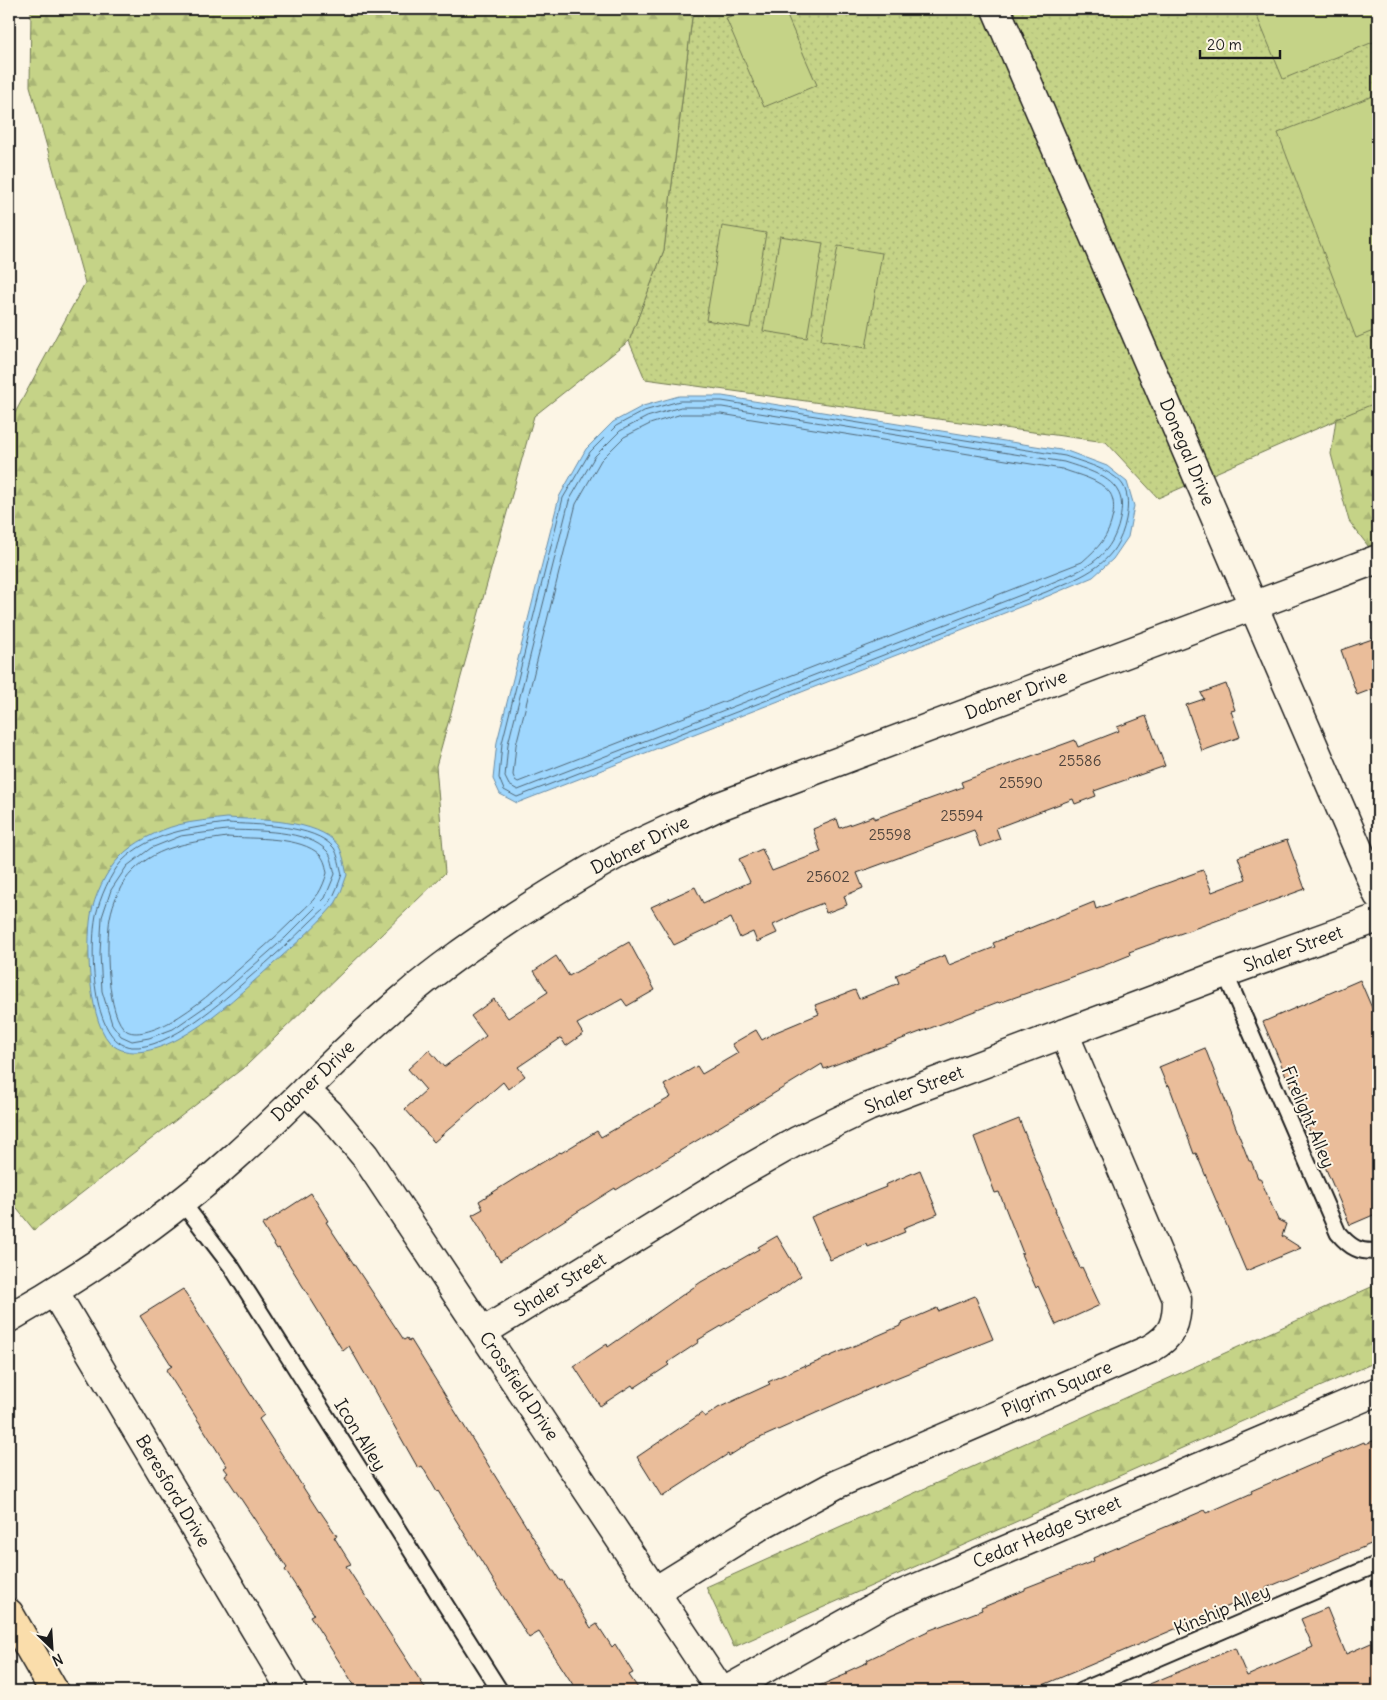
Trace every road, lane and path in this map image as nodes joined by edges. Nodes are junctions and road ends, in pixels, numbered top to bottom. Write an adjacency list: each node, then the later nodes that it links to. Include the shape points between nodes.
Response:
1 (996, 9): 3 (street, Donegal Drive)
2 (1378, 559): 3 (street, Dabner Drive)
3 (1254, 606): 4 (street, Donegal Drive); 8 (street, Dabner Drive, via 717,807 624,850 562,885 476,942 406,995 347,1047)
4 (1378, 895)
5 (1378, 918): 6 (street, Shaler Street)
6 (1225, 973): 7 (street, Shaler Street); 10 (lane, Firelight Alley, via 1338,1234 1349,1245 1364,1251)
7 (1064, 1033): 13 (street, Shaler Street, via 868,1107 797,1141); 16 (street, Pilgrim Square, via 1177,1298 1177,1317 1171,1332 1150,1349 837,1484 762,1524)
8 (305, 1090): 9 (street, Dabner Drive); 13 (street, Crossfield Drive, via 365,1156)
9 (182, 1202): 11 (street, Dabner Drive, via 134,1239); 20 (lane, Icon Alley, via 231,1266)
10 (1378, 1251)
11 (54, 1291): 12 (street, Dabner Drive); 19 (street, Beresford Drive)
12 (9, 1318)
13 (483, 1332): 16 (street, Crossfield Drive)
14 (1378, 1391): 22 (street, Cedar Hedge Street, via 886,1601)
15 (1378, 1564): 23 (lane, Kinship Alley)
16 (655, 1591): 21 (street, Crossfield Drive)
17 (9, 1613): 18 (main road)
18 (54, 1691)
19 (292, 1691)
20 (500, 1691)
21 (721, 1691)
22 (725, 1691)
23 (1081, 1691)

